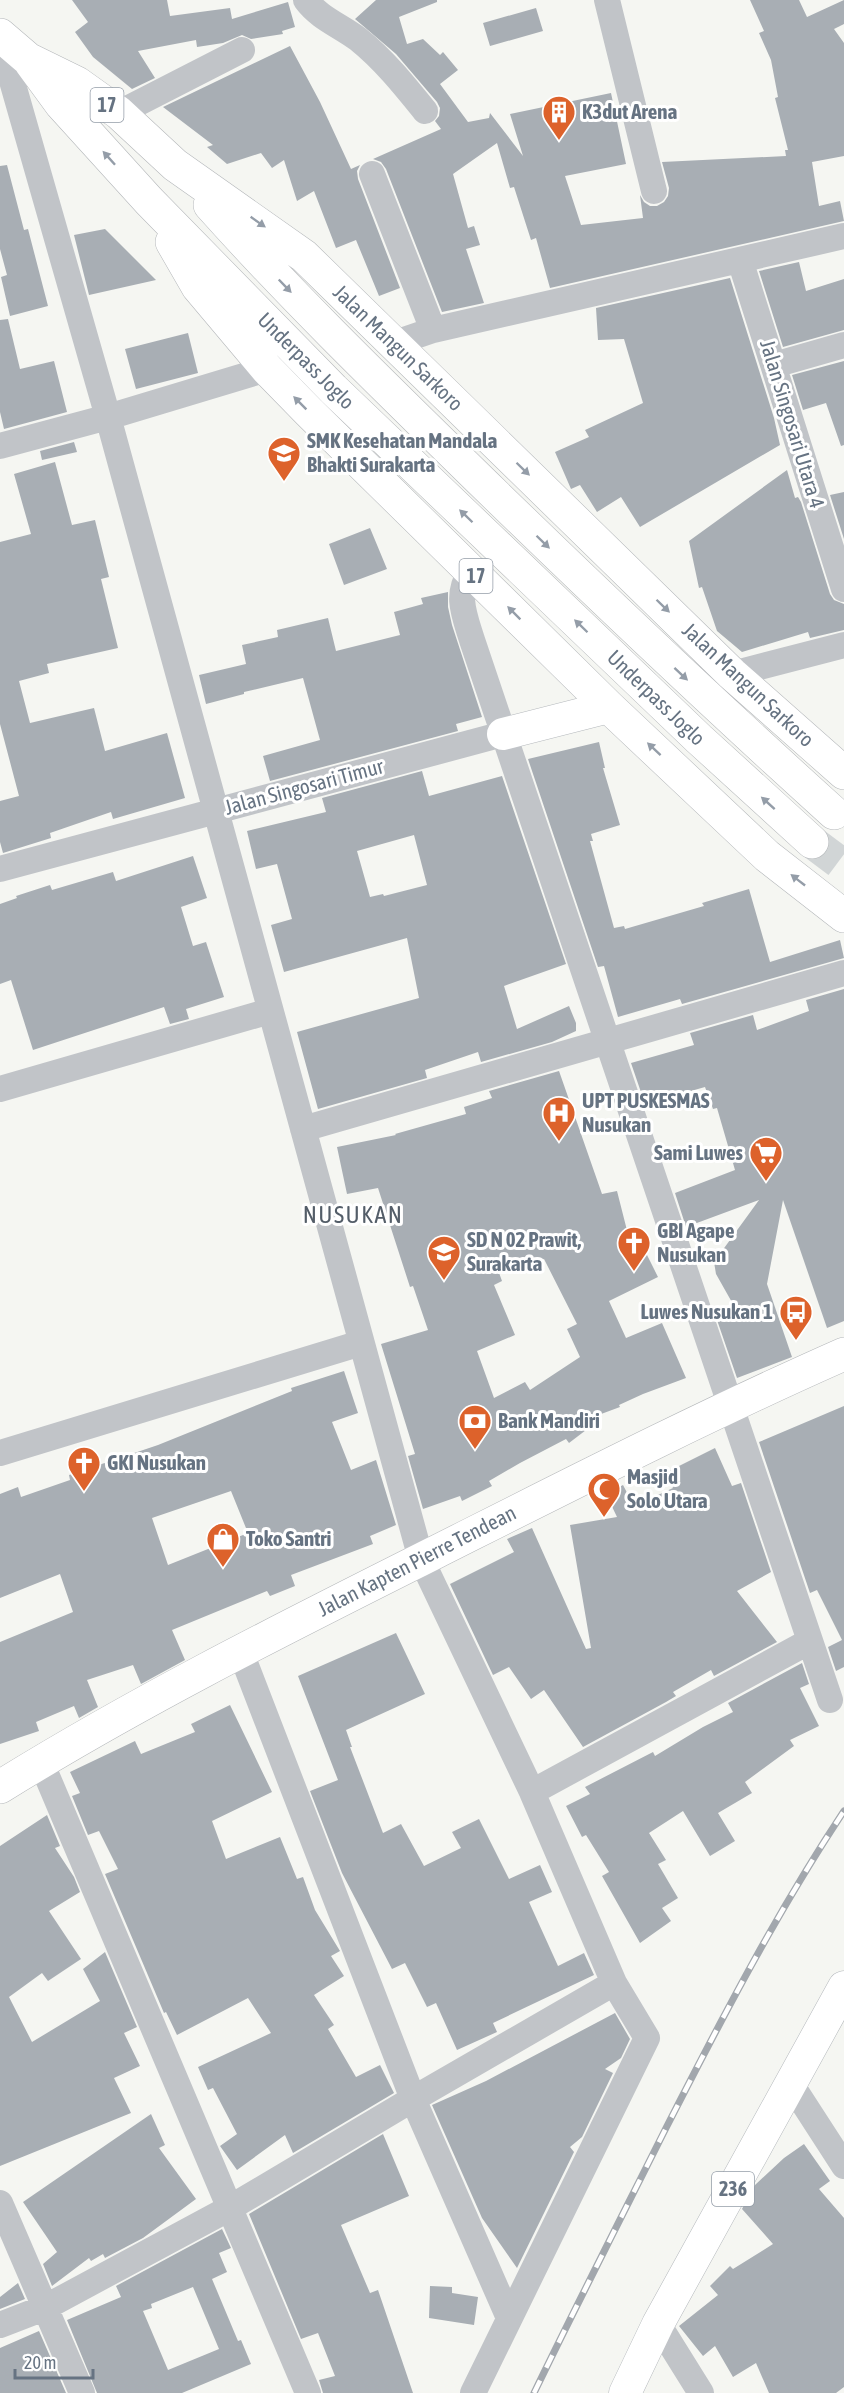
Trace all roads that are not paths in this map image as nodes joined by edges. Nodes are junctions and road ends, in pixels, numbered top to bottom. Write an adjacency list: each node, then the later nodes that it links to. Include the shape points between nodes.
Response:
1 (306, 0): 6 (street, via 375,53)
2 (607, 0): 10 (street)
3 (0, 37): 5 (highway, Jalan Mangun Sarkoro / 17); 19 (street)
4 (242, 50): 7 (street)
5 (28, 59): 7 (highway, Jalan Mangun Sarkoro / 17, via 77,83); 11 (highway, Underpass Joglo, one-way to 5, via 61,104)
6 (425, 111)
7 (119, 113): 8 (highway, Jalan Mangun Sarkoro / 17)
8 (175, 165): 15 (highway, Jalan Mangun Sarkoro / 17, one-way to 15, via 304,256); 29 (highway, Underpass Joglo, one-way to 29, via 264,265 353,356 615,612)
9 (372, 174): 14 (street)
10 (654, 191)
11 (148, 201): 18 (highway, 17, via 198,287); 30 (highway, Underpass Joglo, one-way to 11, via 699,740 342,397)
12 (844, 236): 13 (street)
13 (740, 260): 14 (street); 17 (street, Jalan Singosari Utara 4)
14 (433, 330): 15 (street)
15 (395, 344): 24 (highway, Jalan Mangun Sarkoro / 17, one-way to 24)
16 (844, 345): 17 (street)
17 (774, 365): 22 (street, Jalan Singosari Utara 4)
18 (267, 369): 19 (street); 21 (highway, 17, one-way to 18)
19 (108, 417): 20 (street); 28 (street)
20 (0, 446)
21 (471, 571): 25 (highway, 17, one-way to 21); 26 (street, via 463,583 461,604)
22 (844, 589)
23 (844, 645): 24 (street)
24 (732, 674): 27 (highway, Jalan Mangun Sarkoro / 17)
25 (609, 707): 26 (main road, Jalan Singosari Timur); 32 (highway, 17, one-way to 25, via 767,856)
26 (503, 734): 28 (street, Jalan Singosari Timur); 35 (street)
27 (844, 773)
28 (216, 811): 31 (street, Jalan Singosari Timur); 34 (street)
29 (834, 813)
30 (812, 842)
31 (0, 869)
32 (844, 916)
33 (844, 973): 35 (street)
34 (270, 1011): 36 (street); 37 (street)
35 (607, 1041): 37 (street); 40 (street)
36 (0, 1089)
37 (303, 1129): 38 (street)
38 (361, 1343): 41 (street); 42 (street)
39 (844, 1354): 40 (highway, Jalan Kapten Pierre Tendean)
40 (730, 1404): 42 (highway, Jalan Kapten Pierre Tendean); 43 (street)
41 (0, 1454)
42 (421, 1560): 44 (highway, Jalan Kapten Pierre Tendean); 48 (street)
43 (810, 1641): 45 (street); 48 (street)
44 (240, 1650): 46 (highway, Jalan Kapten Pierre Tendean); 52 (street)
45 (830, 1700)
46 (41, 1762): 47 (highway, Jalan Kapten Pierre Tendean); 55 (street)
47 (0, 1787)
48 (532, 1792): 49 (street)
49 (614, 1983): 52 (street); 57 (street, via 647,2038)
50 (844, 1987): 51 (main road, 236)
51 (791, 2084): 53 (street); 58 (main road, 236)
52 (413, 2099): 55 (street); 57 (street)
53 (844, 2166)
54 (0, 2203): 56 (street)
55 (228, 2209): 56 (street); 61 (street)
56 (44, 2307): 59 (street); 60 (street)
57 (509, 2318): 62 (street)
58 (658, 2324): 63 (main road, 236); 64 (street)
59 (0, 2325)
60 (81, 2393)
61 (308, 2393)
62 (473, 2393)
63 (625, 2393)
64 (701, 2393)

